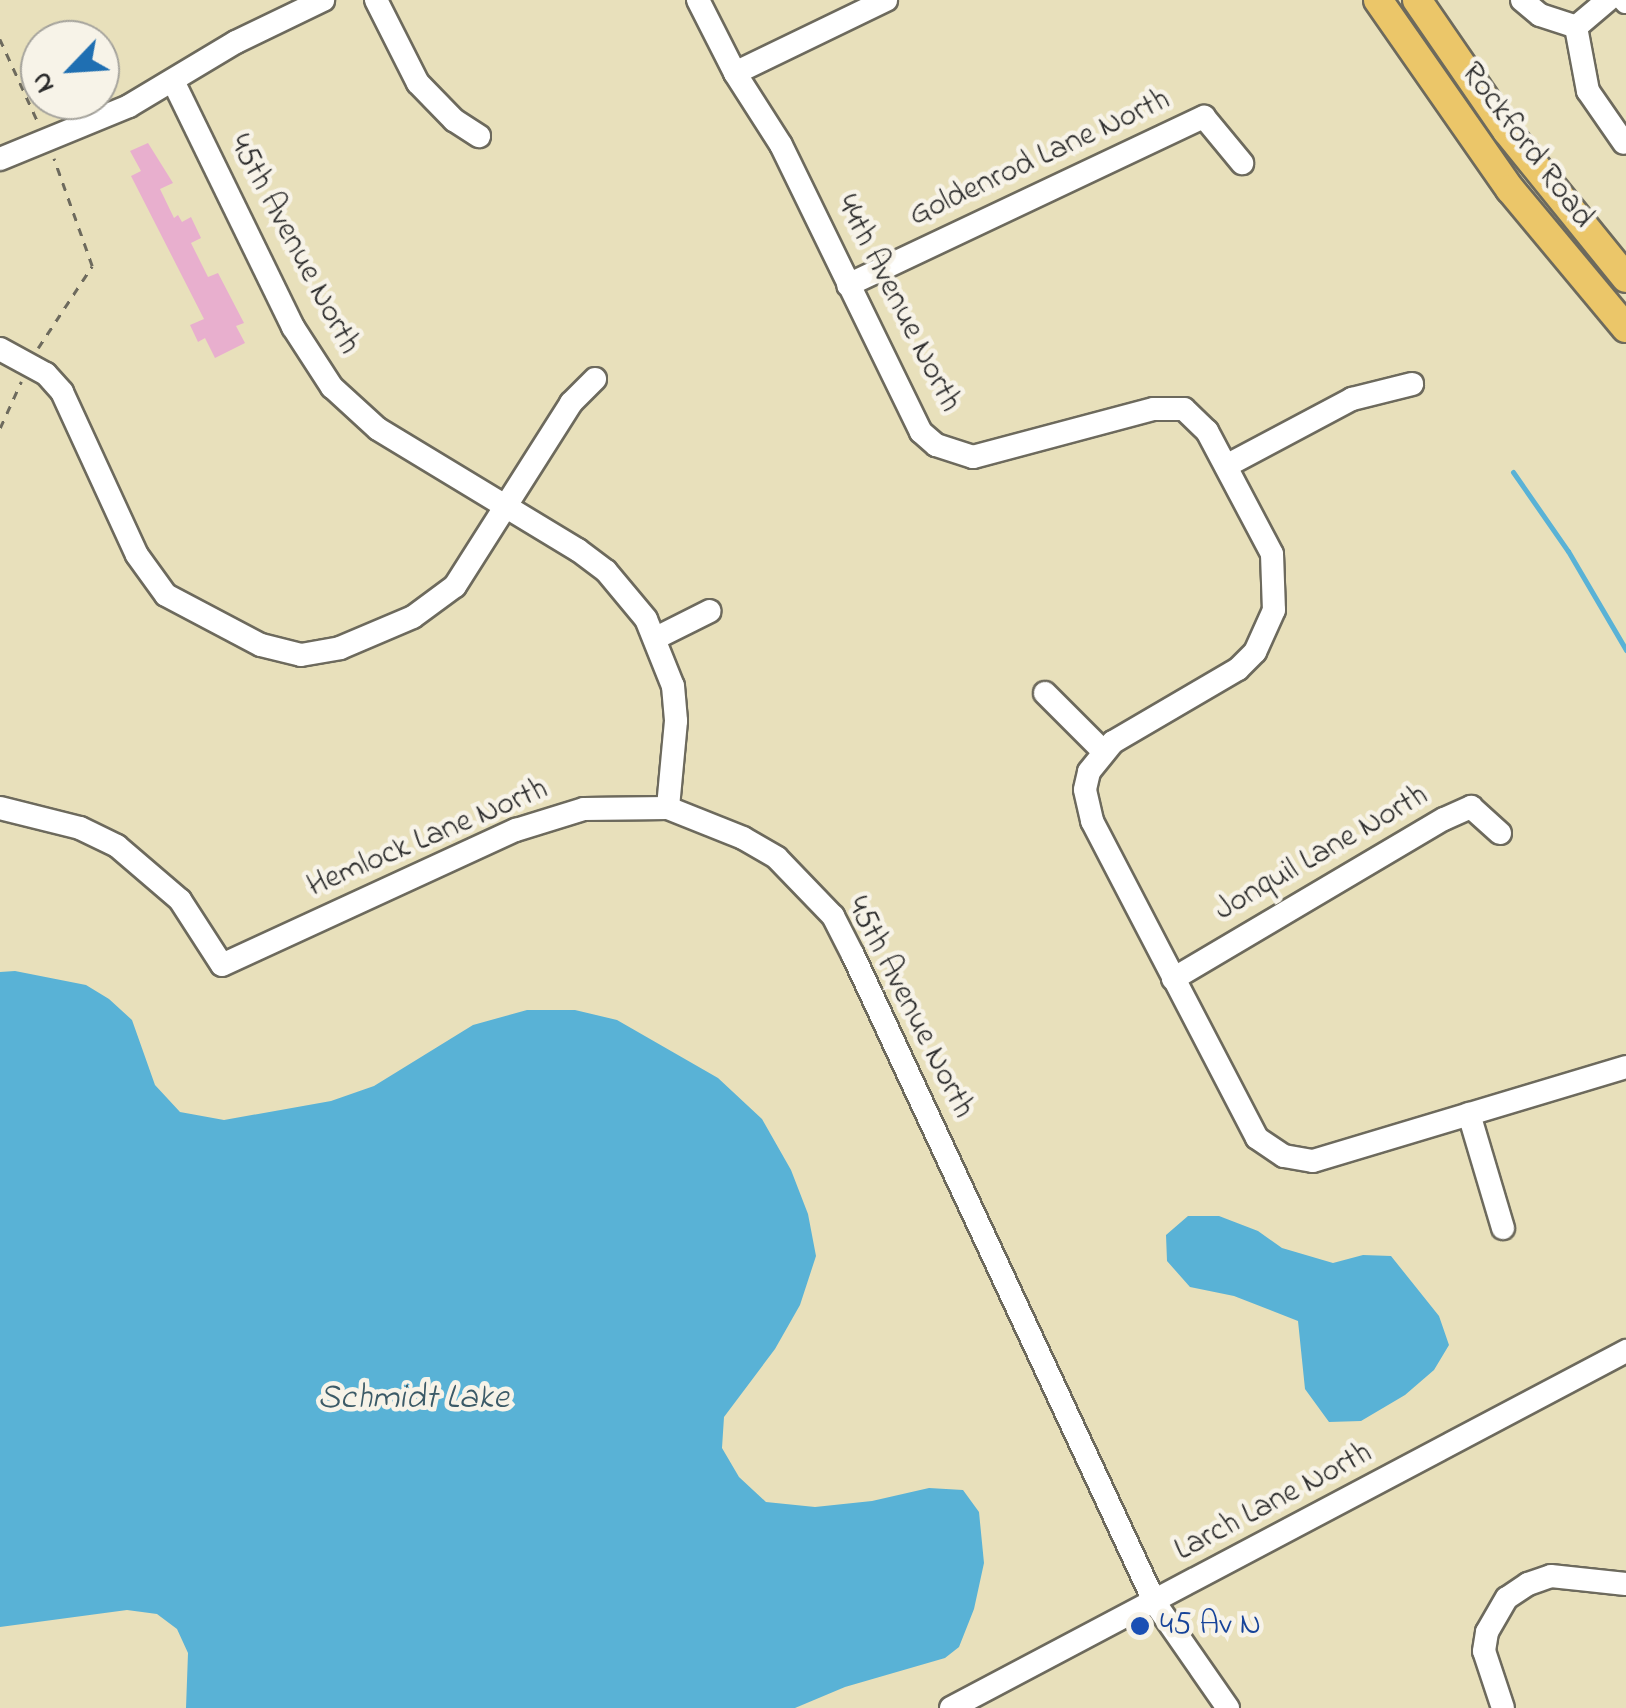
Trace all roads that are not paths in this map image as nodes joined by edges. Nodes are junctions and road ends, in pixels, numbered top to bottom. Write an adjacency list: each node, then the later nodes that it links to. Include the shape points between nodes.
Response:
1 (323, 0): 11 (street)
2 (376, 0): 12 (street, via 418,83)
3 (698, 0): 10 (street, 44th Avenue North)
4 (886, 0): 10 (street)
5 (1378, 0): 18 (main road, Rockford Road, via 1510,188)
6 (1417, 0): 16 (main road, Rockford Road, via 1507,132)
7 (1522, 0): 9 (street, via 1540,15)
8 (1608, 0): 9 (street)
9 (1576, 27): 13 (street, via 1588,91)
10 (735, 73): 17 (street, 44th Avenue North, via 781,145)
11 (173, 82): 14 (street); 23 (street, 45th Avenue North, via 293,328 332,388 378,428)
12 (479, 136)
13 (1624, 143)
14 (0, 160)
15 (1242, 163): 17 (street, Goldenrod Lane North, via 1204,117)
16 (1626, 278)
17 (848, 285): 22 (street, 44th Avenue North, via 910,416 936,445 973,457 992,454 1168,407 1196,418)
18 (1626, 328)
19 (0, 350): 23 (street, via 46,374 74,414 149,577 186,608 280,653 320,654 434,604 471,565)
20 (595, 379): 23 (street, via 571,403)
21 (1412, 384): 22 (street, via 1352,399)
22 (1226, 466): 27 (street, 44th Avenue North, via 1272,554 1274,610 1267,632 1238,669)
23 (506, 508): 25 (street, 45th Avenue North, via 606,571)
24 (710, 611): 25 (street)
25 (656, 638): 29 (street, 45th Avenue North, via 676,721)
26 (1045, 692): 27 (street)
27 (1103, 751): 31 (street, via 1090,772 1087,808)
28 (0, 808): 29 (street, Hemlock Lane North, via 80,828 118,846 180,900 222,965 550,817 584,809)
29 (668, 808): 37 (street, 45th Avenue North, via 777,858 832,916)
30 (1500, 833): 31 (street, Jonquil Lane North, via 1472,807 1444,818)
31 (1173, 979): 33 (street, via 1248,1126 1284,1156 1313,1161)
32 (1626, 1066): 33 (street)
33 (1469, 1114): 34 (street)
34 (1503, 1228)
35 (1626, 1351): 37 (street, Larch Lane North)
36 (1626, 1584): 40 (street, via 1552,1576 1528,1584 1496,1614 1484,1651)
37 (1155, 1604): 38 (street, Larch Lane North); 39 (street, 45th Avenue North)
38 (951, 1708)
39 (1228, 1708)
40 (1503, 1708)

